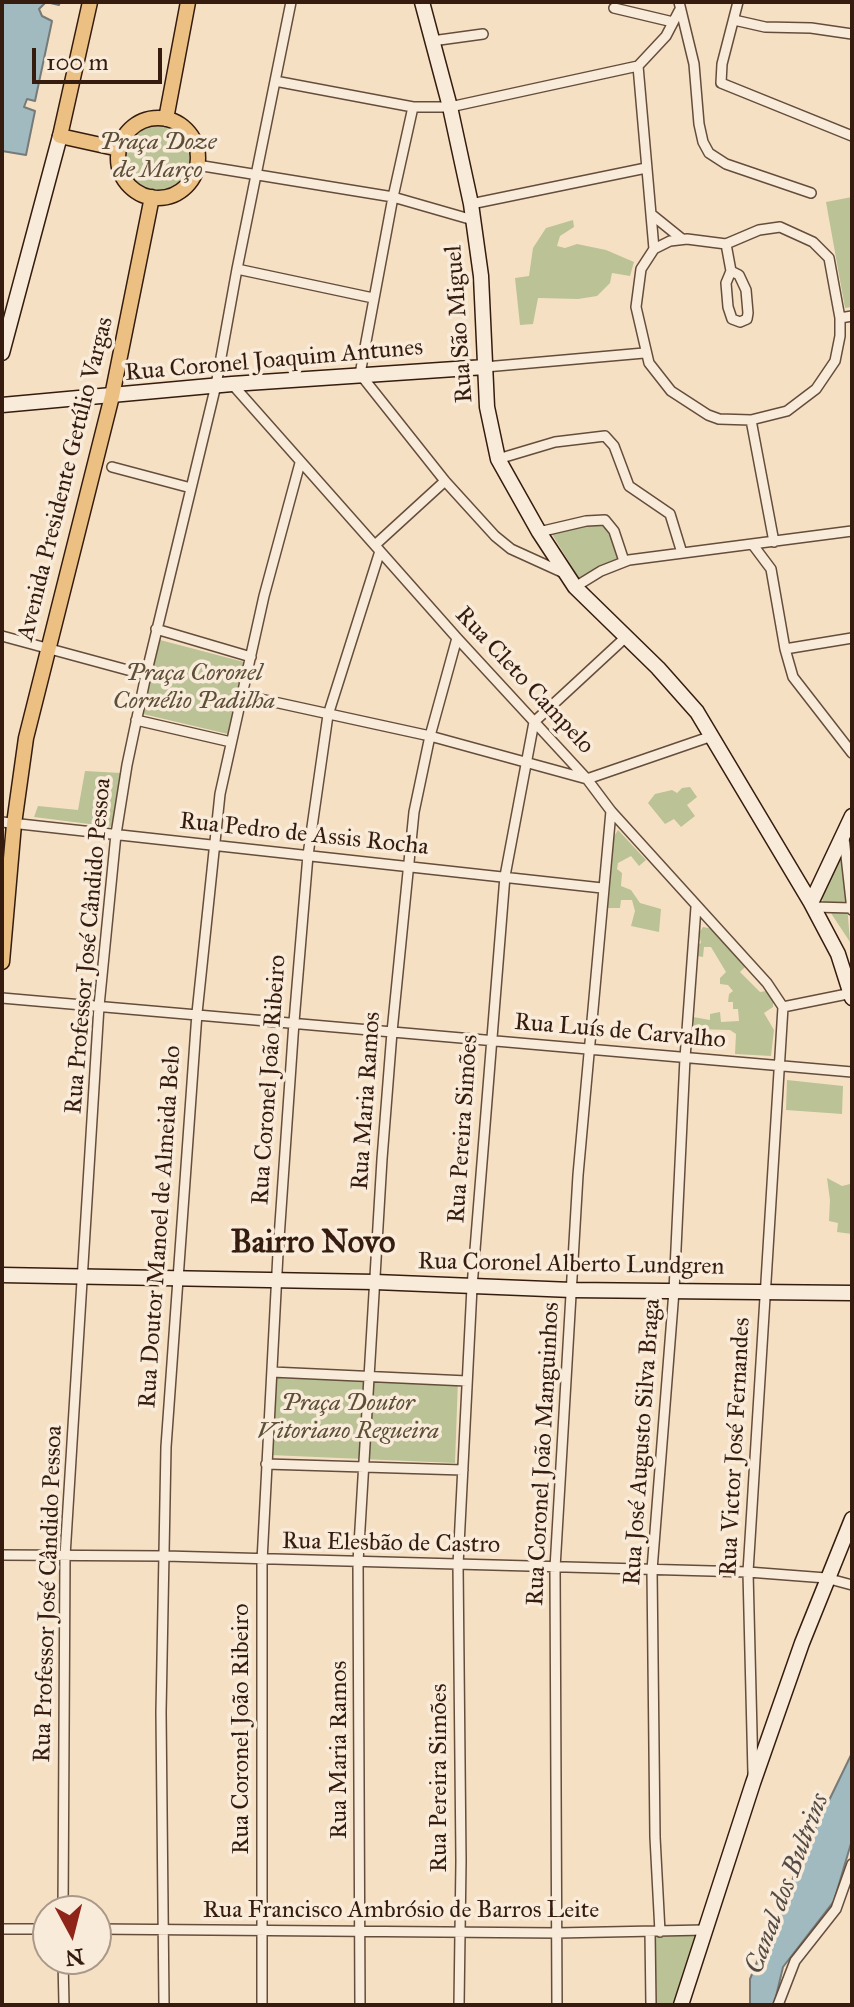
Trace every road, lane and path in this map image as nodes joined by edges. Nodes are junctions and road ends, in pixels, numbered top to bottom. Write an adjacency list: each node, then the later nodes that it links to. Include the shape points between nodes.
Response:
1 (90, 2): 18 (main road)
2 (188, 2): 17 (main road)
3 (291, 2): 14 (street, Rua Professor José Cândido Pessoa)
4 (422, 2): 12 (main road, Rua São Miguel)
5 (738, 2): 8 (street)
6 (679, 6): 9 (street); 24 (street, via 694,64 701,137 709,153 726,164)
7 (614, 8): 9 (street)
8 (734, 20): 11 (street); 19 (street, via 721,83)
9 (673, 22): 13 (street)
10 (483, 34): 12 (street)
11 (852, 34)
12 (432, 41): 16 (main road, Rua São Miguel)
13 (638, 66): 16 (street); 22 (street)
14 (275, 81): 15 (street); 23 (street, Rua Professor José Cândido Pessoa)
15 (413, 107): 16 (street); 26 (street)
16 (450, 107): 27 (main road, Rua São Miguel)
17 (166, 119): 20 (main road, via 133,126); 21 (main road, via 191,136)
18 (60, 136): 20 (main road); 38 (main road)
19 (852, 136)
20 (119, 149): 25 (main road, via 118,163 127,183)
21 (197, 165): 23 (street); 25 (main road, via 181,190)
22 (646, 168): 27 (street); 28 (street)
23 (256, 176): 26 (street); 33 (street, Rua Professor José Cândido Pessoa)
24 (811, 193)
25 (152, 197): 44 (main road, Avenida Presidente Getúlio Vargas)
26 (393, 197): 29 (street); 35 (street)
27 (471, 204): 29 (main road, Rua São Miguel)
28 (651, 214): 30 (street); 32 (street)
29 (473, 220): 40 (main road, Rua São Miguel)
30 (682, 239): 31 (street); 32 (street)
31 (726, 244): 34 (street); 37 (street, via 780,227 813,242 829,258)
32 (654, 249): 39 (street, via 641,269 637,289)
33 (237, 269): 35 (street); 43 (street, Rua Professor José Cândido Pessoa)
34 (731, 271): 34 (street, via 728,307 732,319 740,322 748,315 746,290)
35 (373, 298): 41 (street)
36 (852, 316): 37 (street)
37 (840, 318): 46 (street, via 835,361 816,389 787,411)
38 (2, 353)
39 (644, 353): 40 (street, Rua Coronel Joaquim Antunes); 46 (street, via 680,399 719,419)
40 (485, 367): 41 (main road, Rua Coronel Joaquim Antunes); 47 (main road, Rua São Miguel)
41 (360, 374): 42 (main road, Rua Coronel Joaquim Antunes); 50 (street)
42 (232, 384): 43 (main road, Rua Coronel Joaquim Antunes); 48 (street, Rua Cleto Campelo)
43 (216, 385): 44 (main road, Rua Coronel Joaquim Antunes); 51 (street, Rua Professor José Cândido Pessoa)
44 (112, 396): 45 (main road, Rua Coronel Joaquim Antunes); 66 (main road, Avenida Presidente Getúlio Vargas)
45 (2, 405)
46 (751, 420): 54 (street)
47 (498, 459): 53 (main road, Rua São Miguel); 57 (street, via 527,448 605,436 629,486 670,514)
48 (300, 463): 56 (street, Rua Cleto Campelo); 68 (street, Rua Doutor Manoel de Almeida Belo)
49 (112, 467): 51 (street)
50 (445, 481): 56 (street, Rua Coronel João Ribeiro); 59 (street, via 502,542)
51 (191, 488): 61 (street, Rua Professor José Cândido Pessoa)
52 (852, 531): 54 (street)
53 (539, 532): 58 (street, via 605,520); 59 (main road, Rua São Miguel)
54 (774, 542): 55 (street)
55 (753, 545): 57 (street); 67 (street, via 771,569)
56 (377, 548): 64 (street, Rua Cleto Campelo); 71 (street, Rua Coronel João Ribeiro)
57 (682, 553): 58 (street)
58 (624, 561): 60 (street)
59 (566, 574): 60 (main road, Rua São Miguel)
60 (575, 587): 63 (main road, Rua São Miguel)
61 (156, 629): 68 (street); 69 (street, Rua Professor José Cândido Pessoa)
62 (2, 636): 66 (street)
63 (627, 636): 73 (street); 75 (main road, Rua São Miguel, via 686,697)
64 (457, 638): 73 (street, Rua Cleto Campelo); 74 (street, Rua Maria Ramos)
65 (852, 638): 67 (street)
66 (48, 648): 69 (street); 81 (main road, Avenida Presidente Getúlio Vargas)
67 (785, 649): 77 (street, via 798,686)
68 (251, 657): 70 (street, Rua Doutor Manoel de Almeida Belo)
69 (146, 675): 72 (street, Rua Professor José Cândido Pessoa)
70 (242, 695): 71 (street); 76 (street, Rua Doutor Manoel de Almeida Belo)
71 (328, 715): 74 (street); 85 (street, Rua Coronel João Ribeiro)
72 (136, 720): 76 (street); 83 (street, Rua Professor José Cândido Pessoa)
73 (534, 722): 78 (street, Rua Pereira Simões); 79 (street, Rua Cleto Campelo)
74 (430, 736): 78 (street); 86 (street, Rua Maria Ramos)
75 (712, 736): 79 (street); 89 (main road, Rua São Miguel)
76 (231, 742): 84 (street, Rua Doutor Manoel de Almeida Belo)
77 (852, 753)
78 (527, 764): 79 (street); 87 (street, Rua Pereira Simões)
79 (587, 779): 80 (street, Rua Cleto Campelo)
80 (611, 811): 88 (street, Rua Coronel João Manguinhos); 90 (street, Rua Cleto Campelo)
81 (8, 823): 83 (street, Rua Pedro de Assis Rocha); 92 (main road, Avenida Presidente Getúlio Vargas)
82 (849, 826): 89 (main road); 91 (street)
83 (116, 834): 84 (street, Rua Pedro de Assis Rocha); 96 (street, Rua Professor José Cândido Pessoa)
84 (213, 846): 85 (street, Rua Pedro de Assis Rocha); 98 (street, Rua Doutor Manoel de Almeida Belo)
85 (308, 855): 86 (street, Rua Pedro de Assis Rocha); 99 (street, Rua Coronel João Ribeiro)
86 (408, 867): 87 (street, Rua Pedro de Assis Rocha); 100 (street, Rua Maria Ramos)
87 (505, 876): 88 (street, Rua Pedro de Assis Rocha); 101 (street, Rua Pereira Simões)
88 (602, 888): 102 (street, Rua Coronel João Manguinhos)
89 (812, 905): 91 (street); 93 (main road, Rua São Miguel)
90 (696, 907): 97 (street, Rua Cleto Campelo); 103 (street, Rua José Augusto Silva Braga)
91 (852, 908)
92 (2, 962)
93 (848, 963): 94 (main road, Rua São Miguel)
94 (852, 995): 97 (street)
95 (2, 998): 96 (street, Rua Luís de Carvalho)
96 (99, 1006): 98 (street, Rua Luís de Carvalho); 107 (street, Rua Professor José Cândido Pessoa)
97 (783, 1007): 104 (street)
98 (197, 1013): 99 (street, Rua Luís de Carvalho); 108 (street, Rua Doutor Manoel de Almeida Belo)
99 (294, 1022): 100 (street, Rua Luís de Carvalho); 109 (street, Rua Coronel João Ribeiro)
100 (392, 1032): 101 (street, Rua Luís de Carvalho); 110 (street, Rua Maria Ramos)
101 (491, 1040): 102 (street, Rua Luís de Carvalho); 111 (street, Rua Pereira Simões)
102 (589, 1049): 103 (street, Rua Luís de Carvalho); 112 (street, Rua Coronel João Manguinhos)
103 (685, 1058): 104 (street, Rua Luís de Carvalho); 114 (street, Rua José Augusto Silva Braga)
104 (780, 1066): 105 (street, Rua Luís de Carvalho); 113 (street, Rua Victor José Fernandes)
105 (852, 1072)
106 (2, 1275): 107 (main road, Rua Coronel Alberto Lundgren)
107 (84, 1277): 108 (main road, Rua Coronel Alberto Lundgren); 124 (street, Rua Professor José Cândido Pessoa)
108 (180, 1278): 109 (main road, Rua Coronel Alberto Lundgren); 125 (street, Rua Doutor Manoel de Almeida Belo, via 167,1415)
109 (276, 1280): 110 (main road, Rua Coronel Alberto Lundgren); 116 (street, Rua Coronel João Ribeiro)
110 (375, 1282): 111 (main road, Rua Coronel Alberto Lundgren); 117 (street, Rua Maria Ramos)
111 (472, 1287): 112 (main road, Rua Coronel Alberto Lundgren); 118 (street, Rua Pereira Simões)
112 (572, 1290): 114 (main road, Rua Coronel Alberto Lundgren); 129 (street, Rua Coronel João Manguinhos)
113 (765, 1290): 114 (main road, Rua Coronel Alberto Lundgren); 115 (main road, Rua Coronel Alberto Lundgren); 131 (street, Rua Victor José Fernandes)
114 (674, 1291): 130 (street, Rua José Augusto Silva Braga)
115 (852, 1293)
116 (272, 1372): 117 (street); 119 (street, Rua Coronel João Ribeiro)
117 (370, 1376): 118 (street); 120 (street, Rua Maria Ramos)
118 (467, 1381): 121 (street, Rua Pereira Simões)
119 (266, 1464): 120 (street); 126 (street, Rua Coronel João Ribeiro)
120 (365, 1468): 121 (street); 127 (street, Rua Maria Ramos)
121 (463, 1470): 128 (street, Rua Pereira Simões)
122 (852, 1519): 132 (main road)
123 (2, 1555): 124 (street, Rua Elesbão de Castro)
124 (65, 1556): 125 (street, Rua Elesbão de Castro); 136 (street, Rua Professor José Cândido Pessoa)
125 (165, 1556): 126 (street, Rua Elesbão de Castro); 140 (street, Rua Doutor Manoel de Almeida Belo)
126 (262, 1561): 127 (street, Rua Elesbão de Castro); 141 (street, Rua Coronel João Ribeiro)
127 (358, 1562): 128 (street, Rua Elesbão de Castro); 143 (street, Rua Maria Ramos)
128 (458, 1565): 129 (street, Rua Elesbão de Castro); 145 (street, Rua Pereira Simões)
129 (555, 1568): 130 (street, Rua Elesbão de Castro); 146 (street, Rua Coronel João Manguinhos)
130 (652, 1570): 131 (street, Rua Elesbão de Castro); 144 (street, Rua José Augusto Silva Braga)
131 (748, 1572): 132 (street, Rua Elesbão de Castro); 134 (street, Rua Victor José Fernandes)
132 (826, 1578): 133 (street, Rua Elesbão de Castro); 134 (main road)
133 (852, 1585)
134 (753, 1783): 142 (main road)
135 (852, 1864): 156 (street, via 836,1909 795,1961)
136 (63, 1895)
137 (2, 1929): 138 (street)
138 (32, 1929)
139 (112, 1929): 140 (street, Rua Francisco Ambrósio de Barros Leite)
140 (164, 1929): 141 (street, Rua Francisco Ambrósio de Barros Leite); 149 (street, Rua Doutor Manoel de Almeida Belo)
141 (262, 1929): 143 (street, Rua Francisco Ambrósio de Barros Leite); 150 (street, Rua Coronel João Ribeiro)
142 (705, 1930): 144 (street, Rua Francisco Ambrósio de Barros Leite); 155 (main road)
143 (360, 1932): 145 (street, Rua Francisco Ambrósio de Barros Leite); 151 (street, Rua Maria Ramos)
144 (655, 1932): 146 (street, Rua Francisco Ambrósio de Barros Leite); 154 (street, Rua José Augusto Silva Braga)
145 (460, 1933): 146 (street, Rua Francisco Ambrósio de Barros Leite); 152 (street, Rua Pereira Simões)
146 (557, 1933): 153 (street, Rua Coronel João Manguinhos)
147 (63, 1975): 148 (street)
148 (64, 2005)
149 (164, 2005)
150 (262, 2005)
151 (360, 2005)
152 (459, 2005)
153 (557, 2005)
154 (651, 2005)
155 (681, 2005)
156 (778, 2005)

